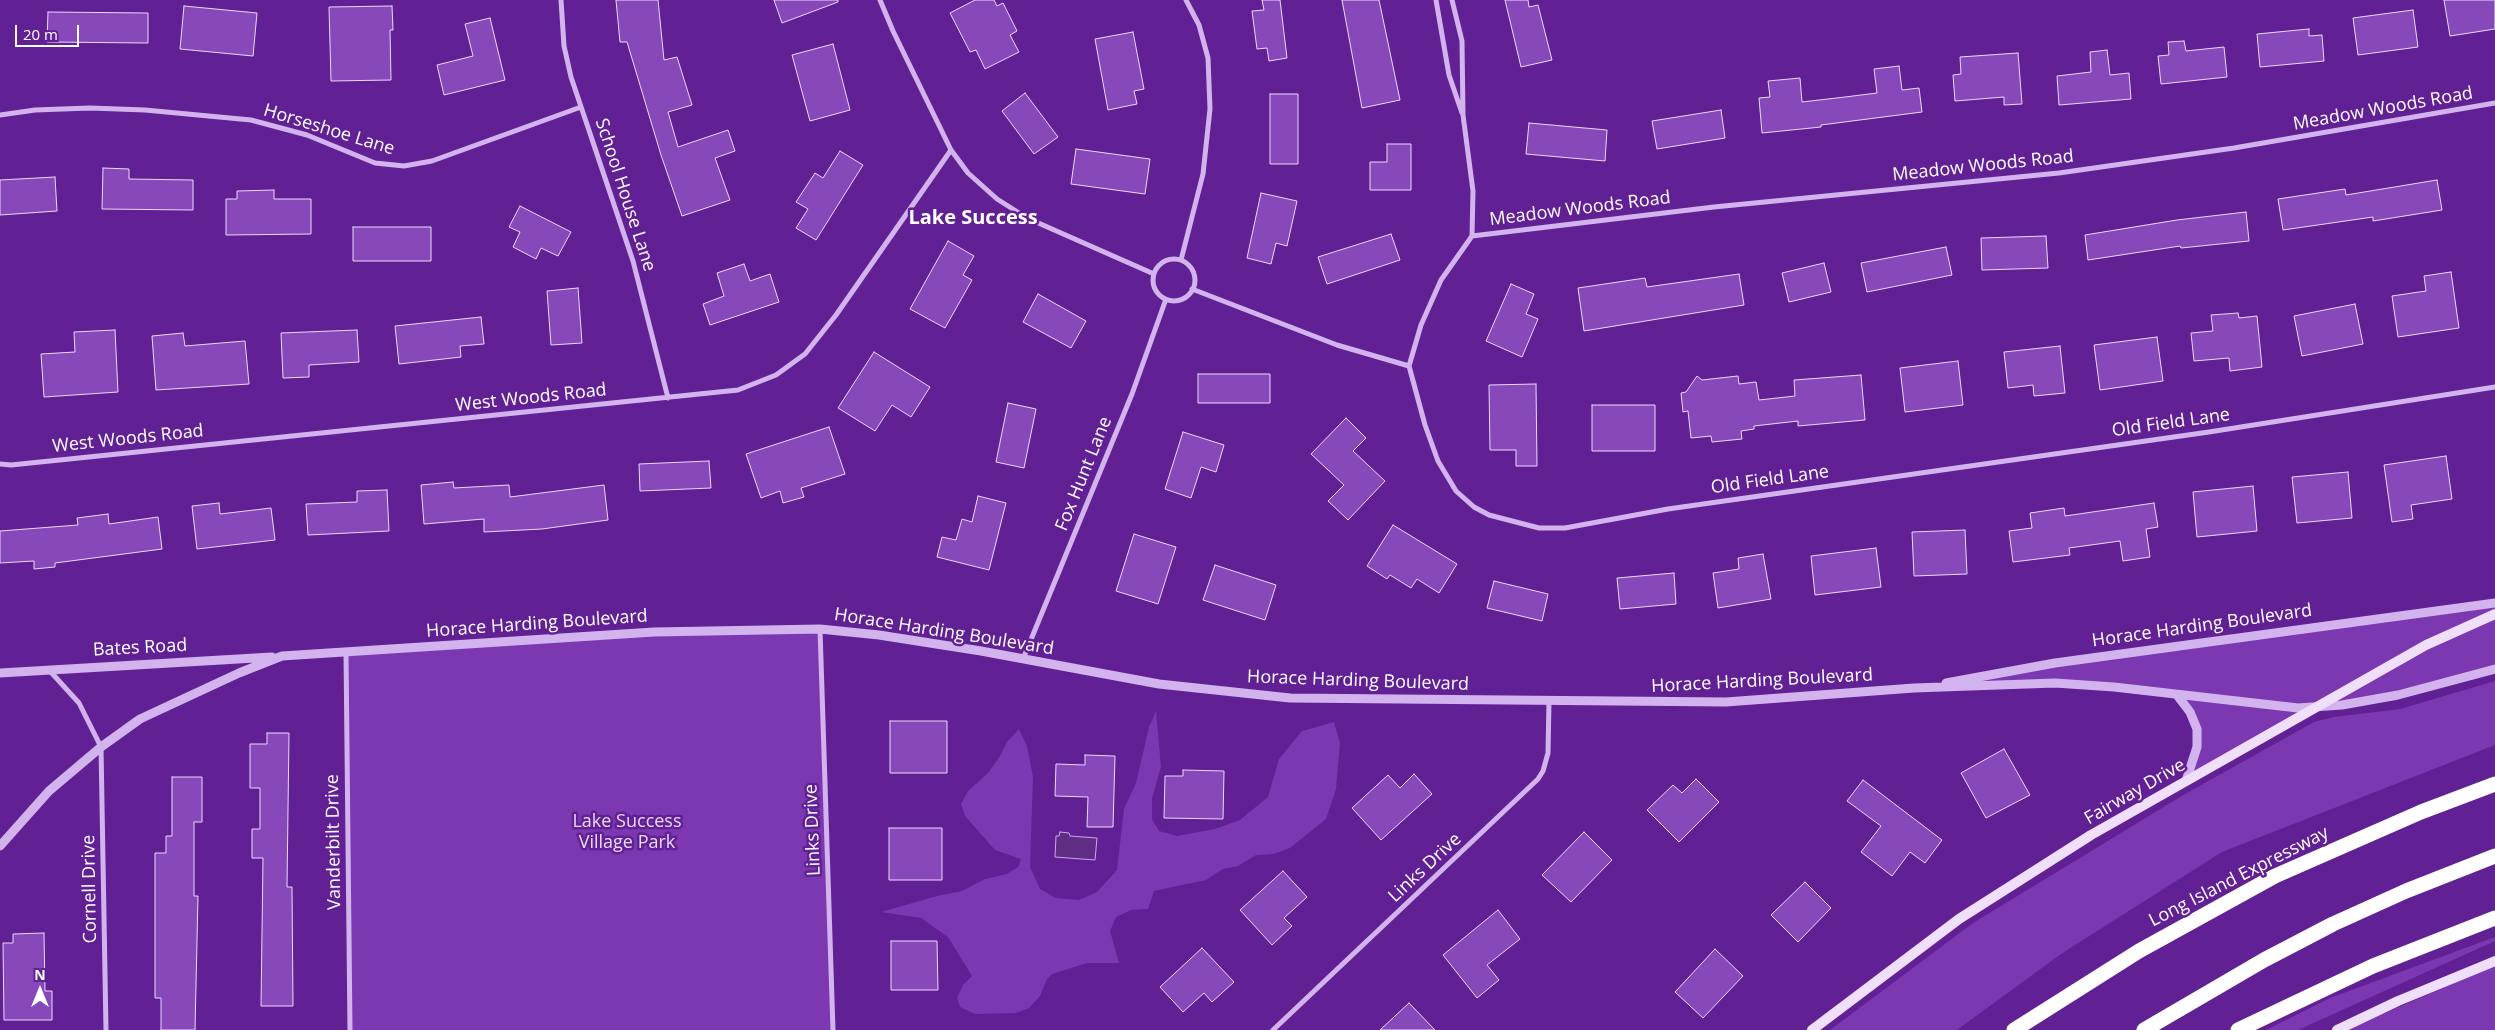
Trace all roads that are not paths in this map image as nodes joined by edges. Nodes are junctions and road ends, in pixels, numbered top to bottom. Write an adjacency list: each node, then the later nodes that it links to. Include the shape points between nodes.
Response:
1 (561, 0): 7 (street, School House Lane, via 564,46)
2 (880, 0): 10 (street)
3 (1186, 0): 12 (street, via 1199,25 1208,58 1210,109 1203,174 1190,235)
4 (1436, 0): 9 (street, via 1448,74)
5 (1452, 0): 9 (street, via 1462,41)
6 (2495, 103): 11 (street, Meadow Woods Road, via 2234,148 2059,173 1714,207)
7 (581, 106): 8 (street, Horseshoe Lane, via 432,161 404,166 375,163 307,135 251,120 90,108); 18 (street, School House Lane, via 633,261)
8 (0, 114)
9 (1463, 115): 11 (street, via 1473,191)
10 (951, 150): 13 (street, via 968,173 997,199 1027,218); 18 (street, West Woods Road, via 836,315 805,354 776,375 738,390)
11 (1472, 236): 16 (street, via 1441,280)
12 (1181, 260): 13 (street, via 1162,263); 14 (street, via 1192,269 1195,282)
13 (1154, 274): 15 (street, via 1154,285)
14 (1192, 289): 15 (street, via 1184,298); 16 (street, via 1337,345)
15 (1166, 298): 25 (street, Fox Hunt Lane, via 1132,394)
16 (1409, 366): 17 (street, Old Field Lane, via 1430,443 1456,491 1489,515 1522,526 1546,528 1565,528 1833,484 2199,433)
17 (2495, 387)
18 (668, 398): 19 (street, West Woods Road)
19 (0, 464)
20 (2495, 603): 29 (street, Horace Harding Boulevard, via 2055,663)
21 (2495, 614): 32 (main road, Fairway Drive, via 2426,645)
22 (820, 629): 23 (street, Horace Harding Boulevard, via 654,632); 25 (street, Horace Harding Boulevard, via 879,635); 42 (street, Links Drive)
23 (346, 653): 24 (street, Horace Harding Boulevard); 41 (street, Vanderbilt Drive)
24 (282, 656): 27 (street, Bates Road); 33 (street, Horace Harding Boulevard, via 140,718)
25 (1023, 659): 31 (street, Horace Harding Boulevard, via 1159,684 1290,698)
26 (2495, 669): 32 (street, Horace Harding Boulevard, via 2398,695)
27 (48, 670): 28 (street, Bates Road); 33 (street, via 79,703)
28 (0, 673)
29 (1914, 688): 30 (street, Horace Harding Boulevard, via 2055,683); 31 (street, Horace Harding Boulevard, via 1736,702)
30 (2178, 695): 32 (street, Horace Harding Boulevard, via 2280,708); 34 (street, via 2198,729 2197,747)
31 (1549, 702): 43 (street, Links Drive, via 1548,753 1538,779)
32 (2316, 707): 34 (main road, Fairway Drive)
33 (101, 747): 36 (street, Horace Harding Boulevard, via 49,792); 40 (street, Cornell Drive)
34 (2186, 782): 44 (main road, Fairway Drive, via 2091,835 1959,920)
35 (2495, 784): 45 (highway, Long Island Expressway, via 2275,876 2139,951)
36 (0, 846)
37 (2495, 856): 46 (highway, via 2334,924 2264,960)
38 (2495, 918): 47 (highway, via 2373,966)
39 (2495, 961): 48 (main road)
40 (106, 1030)
41 (350, 1030)
42 (834, 1030)
43 (1273, 1030)
44 (1812, 1030)
45 (2014, 1030)
46 (2144, 1030)
47 (2238, 1030)
48 (2337, 1030)

